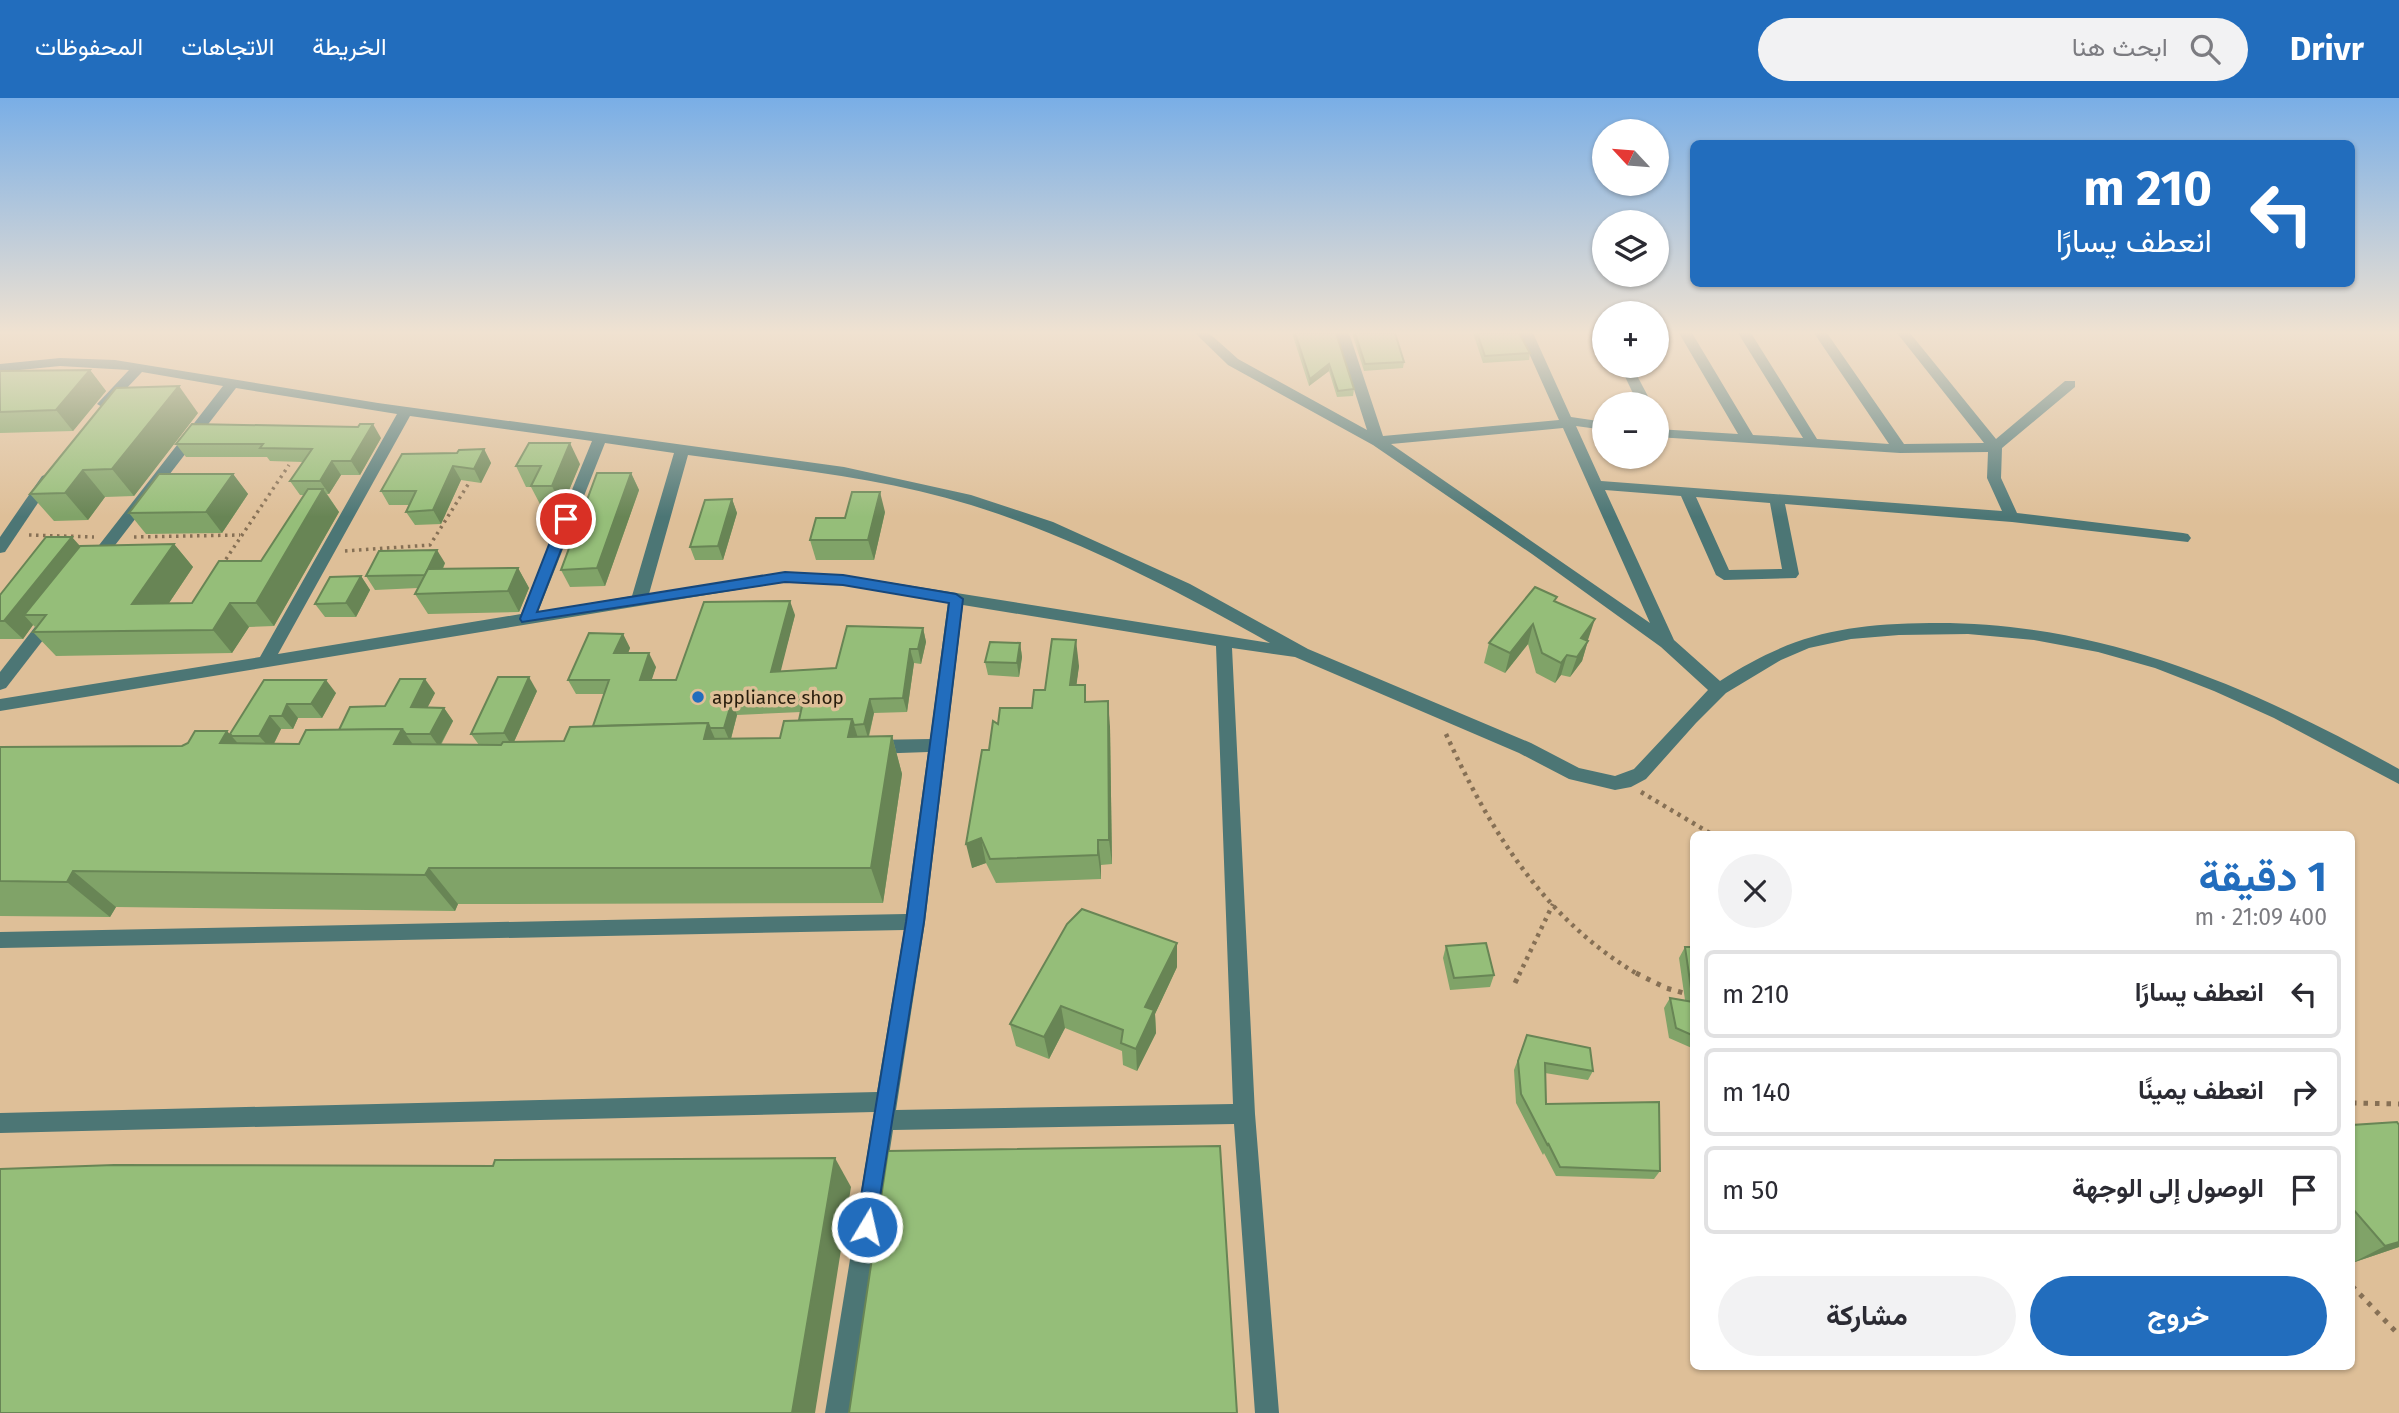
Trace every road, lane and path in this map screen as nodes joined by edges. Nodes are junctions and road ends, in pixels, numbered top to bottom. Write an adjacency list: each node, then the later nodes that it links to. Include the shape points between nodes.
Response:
1 (114, 394): 13 (street)
2 (224, 394): 35 (street)
3 (294, 394): 12 (street)
4 (1292, 394): 19 (street)
5 (1362, 394): 19 (street)
6 (1555, 394): 14 (street)
7 (1722, 394): 18 (street)
8 (1782, 394): 20 (street)
9 (1862, 394): 23 (street)
10 (1953, 394): 21 (street)
11 (2058, 394): 21 (street)
12 (406, 411): 17 (street); 33 (street)
13 (96, 413)
14 (1567, 421): 15 (street); 19 (street, via 1556,426); 27 (street)
15 (1592, 424)
16 (1669, 433): 18 (street)
17 (600, 438): 22 (street); 39 (street)
18 (1749, 440): 20 (street)
19 (1377, 441): 41 (street)
20 (1812, 442): 23 (street)
21 (1995, 447): 23 (street); 30 (street, via 1994,478)
22 (682, 449): 37 (street); 42 (street, via 844,472 998,507 1184,588)
23 (1900, 449)
24 (289, 465): 34 (path)
25 (55, 466): 32 (street)
26 (469, 483): 33 (path, via 429,545)
27 (1596, 485): 28 (street); 41 (street)
28 (1686, 492): 29 (street); 29 (street, via 1724,575 1791,574)
29 (1777, 499): 30 (street)
30 (2012, 517): 31 (street)
31 (2183, 538)
32 (0, 548)
33 (327, 552): 43 (street)
34 (215, 575)
35 (83, 576)
36 (956, 599): 37 (street, via 843,580 785,577); 40 (street); 48 (street)
37 (639, 600): 39 (street)
38 (60, 607): 44 (street)
39 (527, 619): 43 (street)
40 (1224, 643): 42 (street); 61 (street)
41 (1667, 643): 45 (street)
42 (1302, 653): 47 (street)
43 (264, 664): 46 (street)
44 (0, 684)
45 (1719, 690): 50 (street, via 1777,655 1849,634 1945,627 2018,631 2123,652 2241,692); 51 (street, via 1640,774)
46 (0, 705)
47 (1434, 710): 51 (street, via 1575,774); 53 (path, via 1495,833)
48 (937, 745): 49 (street); 54 (street)
49 (847, 748)
50 (2399, 777)
51 (1625, 782): 52 (path)
52 (1706, 831)
53 (1553, 904): 56 (path); 57 (path, via 1614,958 1663,987)
54 (915, 922): 55 (street); 60 (street)
55 (0, 940)
56 (1515, 983)
57 (1690, 995)
58 (2355, 1103): 59 (path)
59 (2399, 1104)
60 (885, 1111): 61 (street); 62 (street); 65 (street)
61 (1244, 1114): 66 (street)
62 (0, 1123)
63 (2355, 1289): 64 (path)
64 (2399, 1335)
65 (838, 1413)
66 (1267, 1413)

